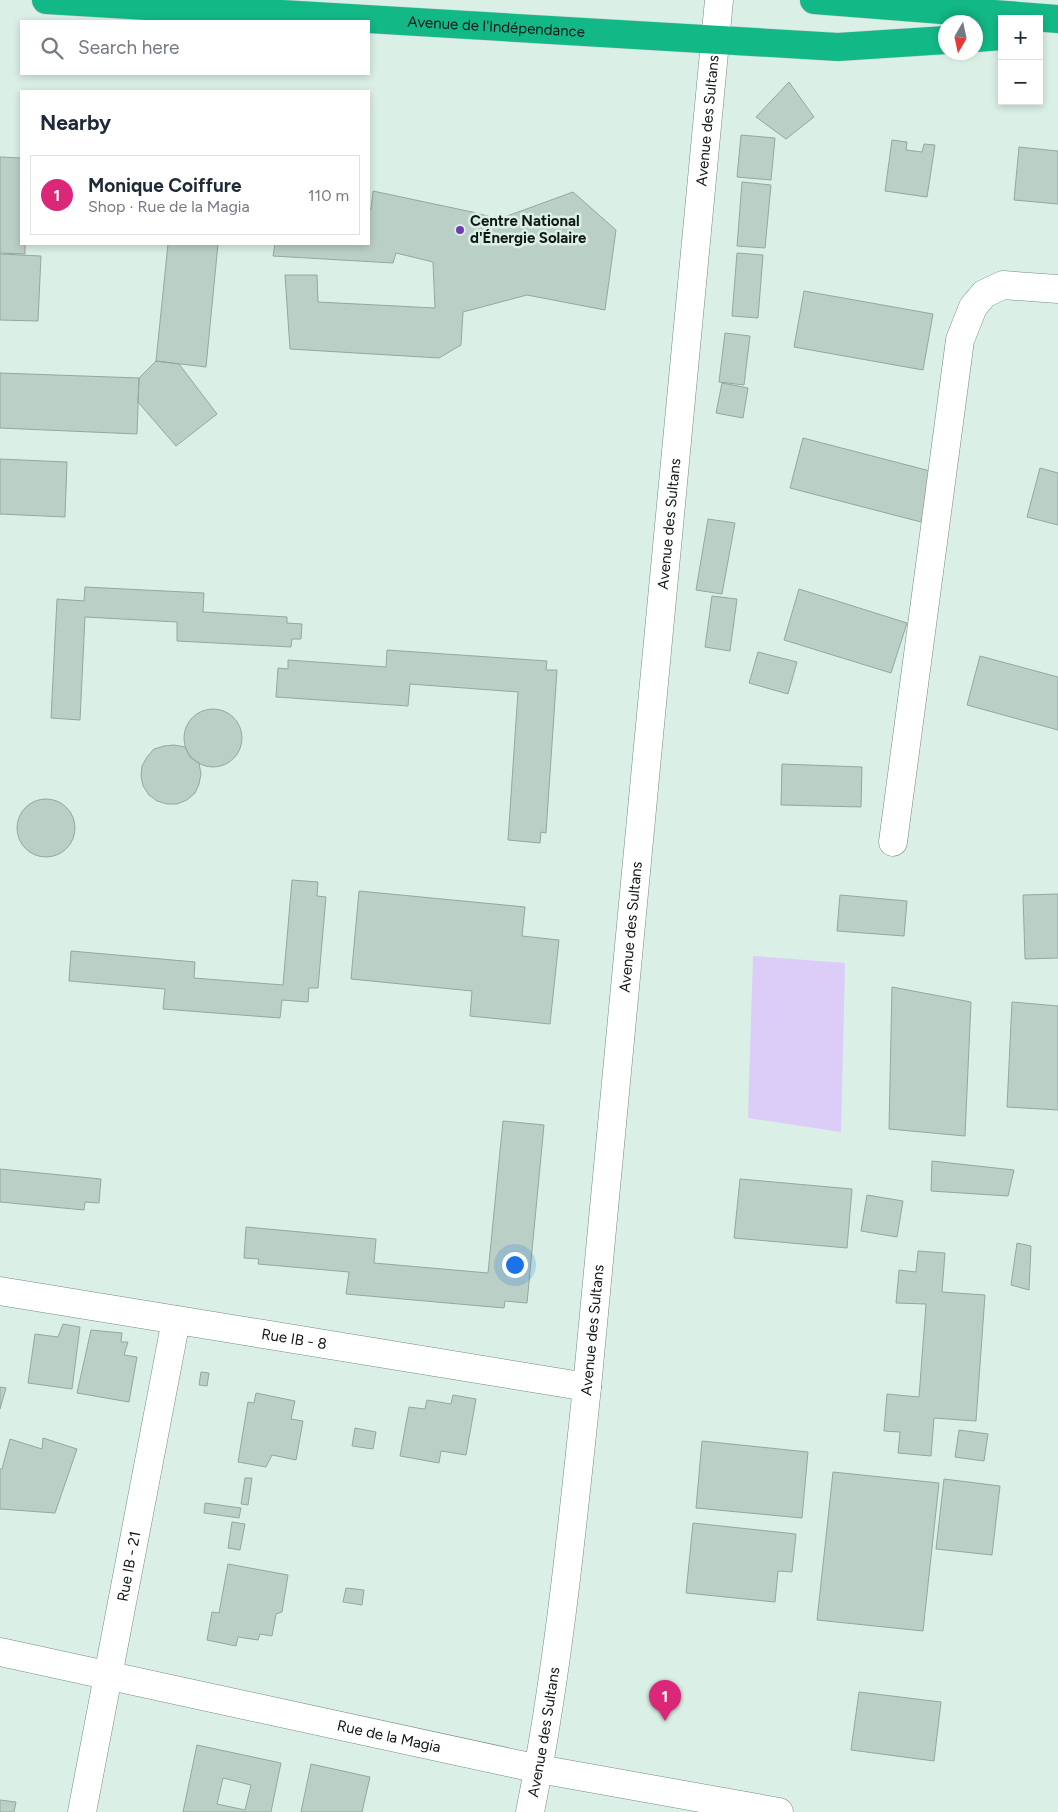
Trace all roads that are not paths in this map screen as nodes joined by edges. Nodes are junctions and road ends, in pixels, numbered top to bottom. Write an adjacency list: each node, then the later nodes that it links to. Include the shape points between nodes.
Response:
1 (46, 0): 9 (highway, Avenue de l'Indépendance)
2 (720, 0): 9 (street, Avenue des Sultans)
3 (814, 0): 4 (highway)
4 (1058, 19)
5 (1058, 33): 6 (highway)
6 (1043, 34)
7 (998, 36): 8 (highway)
8 (983, 37)
9 (715, 39): 10 (highway, Avenue de l'Indépendance, via 838,47); 15 (street, Avenue des Sultans)
10 (938, 41)
11 (1058, 289): 12 (street, via 1003,285 984,294 973,307 960,340)
12 (893, 842)
13 (0, 1291): 14 (street, Rue IB - 8)
14 (176, 1320): 15 (street, Rue IB - 8); 17 (street, Rue IB - 21)
15 (587, 1388): 18 (street, Avenue des Sultans, via 566,1578)
16 (0, 1652): 17 (street, Rue de la Magia)
17 (108, 1675): 18 (street, Rue de la Magia); 19 (street, Rue IB - 21)
18 (538, 1769): 20 (street, Avenue des Sultans); 21 (street, Rue de la Magia)
19 (82, 1812)
20 (530, 1812)
21 (779, 1812)

